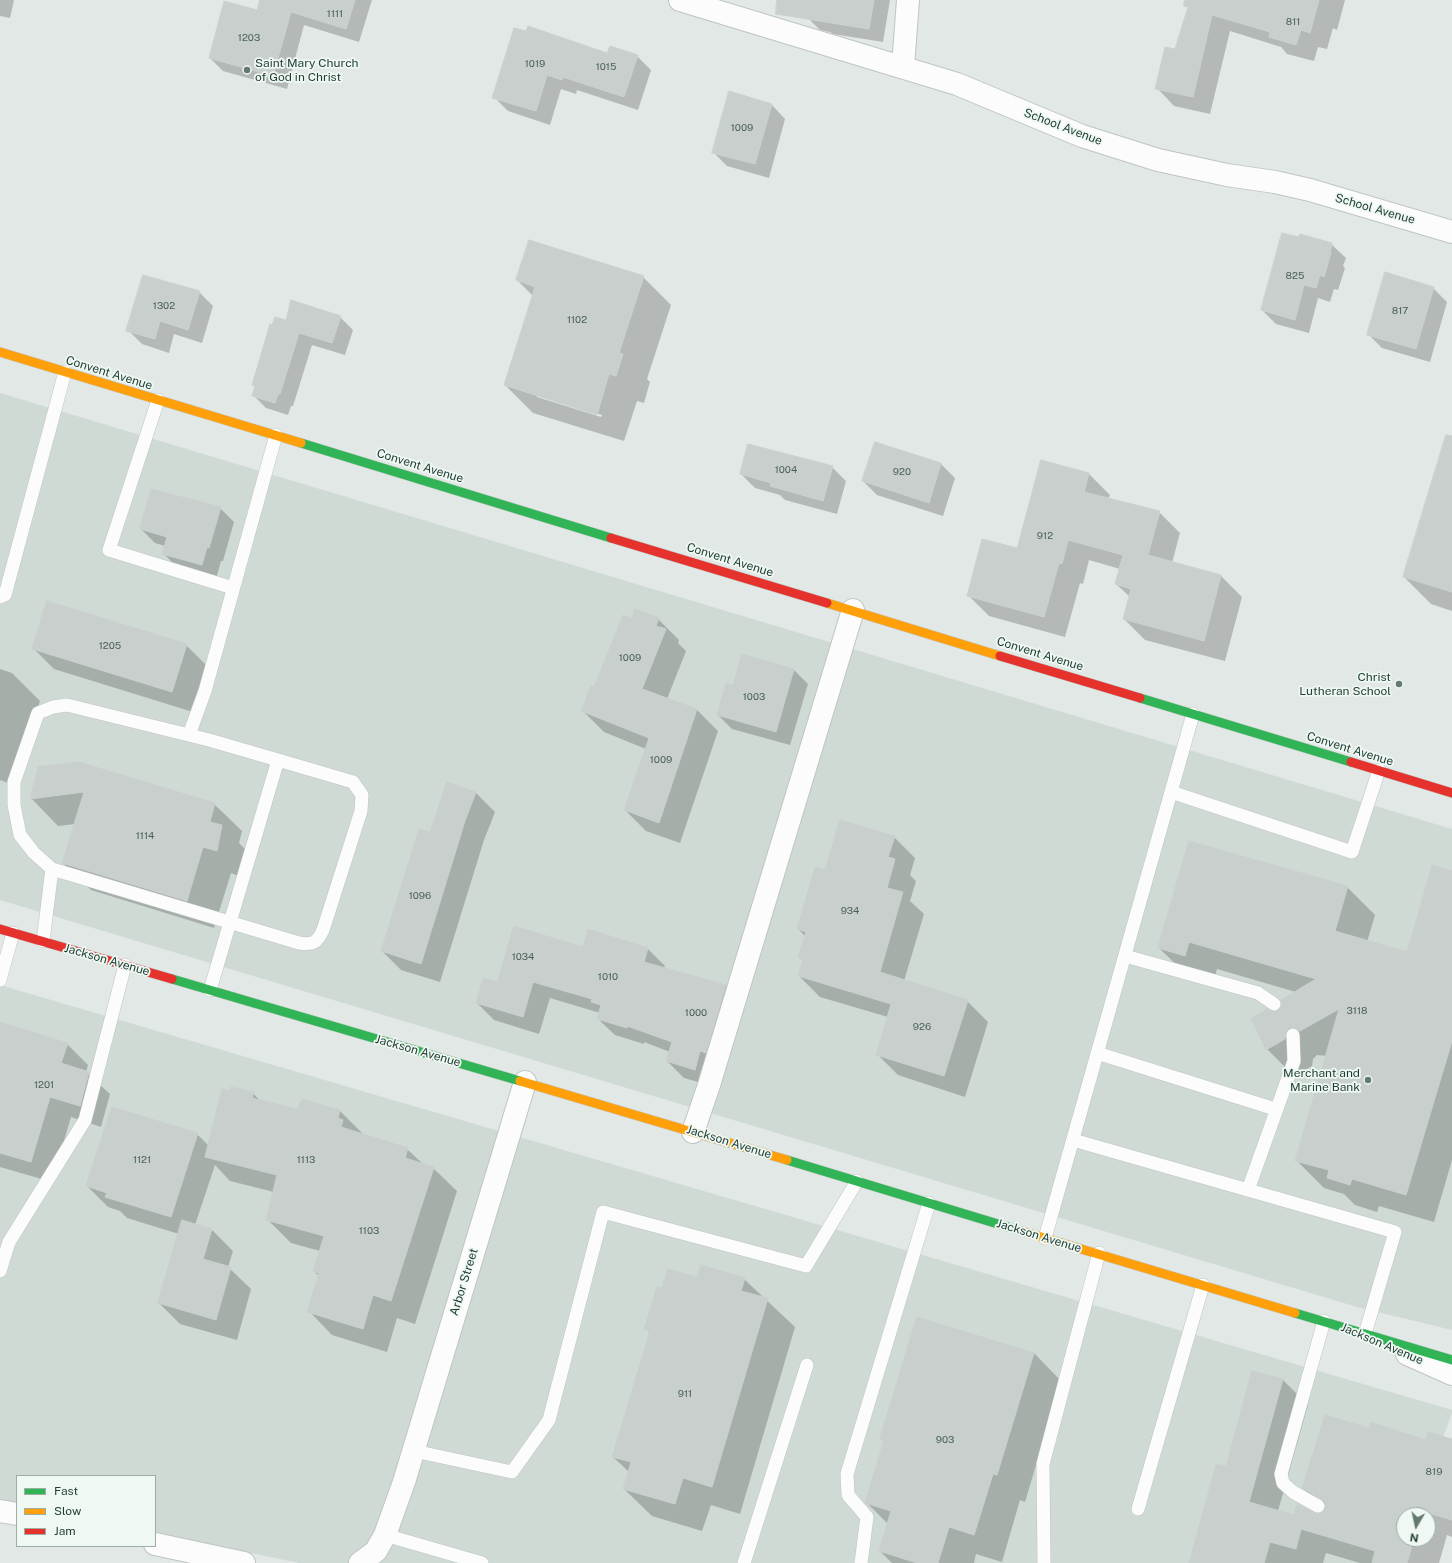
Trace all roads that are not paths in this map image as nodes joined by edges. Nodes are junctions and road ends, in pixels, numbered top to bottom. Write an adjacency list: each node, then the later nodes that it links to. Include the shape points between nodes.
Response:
1 (680, 0): 3 (street, School Avenue)
2 (908, 0): 3 (street)
3 (903, 67): 4 (street, School Avenue, via 957,84 1082,136 1158,160 1310,190)
4 (1452, 232)
5 (0, 352): 6 (street, Convent Avenue)
6 (65, 372): 7 (street, Convent Avenue); 10 (lane, via 4,595)
7 (158, 400): 8 (street, Convent Avenue); 9 (lane, via 109,550)
8 (276, 435): 9 (lane); 11 (street, Convent Avenue)
9 (233, 588): 13 (lane, via 205,691)
10 (0, 596)
11 (853, 610): 12 (street, Convent Avenue); 32 (street)
12 (1193, 714): 15 (street, Convent Avenue); 16 (lane)
13 (189, 735): 14 (lane); 18 (lane, via 67,705 53,706 38,714 14,782 14,805 20,835 34,853)
14 (278, 760): 19 (lane); 19 (lane, via 352,782 362,795 361,811 319,939 309,944 299,943)
15 (1378, 770): 16 (lane, via 1352,852); 17 (street, Convent Avenue)
16 (1171, 792): 23 (lane)
17 (1452, 793)
18 (52, 869): 19 (lane); 22 (lane)
19 (231, 923): 26 (lane)
20 (0, 929): 21 (street, Jackson Avenue)
21 (14, 933): 22 (street, Jackson Avenue); 25 (lane)
22 (43, 941): 24 (street, Jackson Avenue)
23 (1125, 956): 27 (lane, via 1258,993); 29 (lane)
24 (125, 965): 26 (street, Jackson Avenue); 39 (lane, via 85,1120 9,1242)
25 (0, 980)
26 (210, 990): 30 (street, Jackson Avenue)
27 (1274, 1004)
28 (1293, 1035): 31 (lane, via 1294,1061)
29 (1097, 1053): 31 (lane); 33 (lane)
30 (525, 1082): 32 (street, Jackson Avenue); 46 (street, Arbor Street)
31 (1275, 1109): 35 (lane)
32 (694, 1132): 34 (street, Jackson Avenue)
33 (1072, 1140): 35 (lane); 37 (lane)
34 (857, 1181): 36 (street, Jackson Avenue); 46 (lane, via 806,1266 603,1212 549,1420 512,1472)
35 (1248, 1190): 42 (lane, via 1395,1232)
36 (929, 1202): 37 (street, Jackson Avenue); 57 (lane, via 846,1474 848,1495 867,1517)
37 (1045, 1238): 38 (street, Jackson Avenue)
38 (1099, 1253): 40 (street, Jackson Avenue); 58 (lane, via 1043,1464)
39 (0, 1271)
40 (1203, 1285): 41 (street, Jackson Avenue); 48 (lane)
41 (1324, 1321): 42 (street, Jackson Avenue); 47 (lane, via 1280,1474 1283,1483 1293,1492)
42 (1362, 1333): 43 (street); 45 (street, Jackson Avenue)
43 (1452, 1360)
44 (807, 1365): 56 (lane)
45 (1452, 1374)
46 (414, 1451): 51 (street, Arbor Street)
47 (1318, 1506)
48 (1138, 1509)
49 (0, 1511): 50 (street)
50 (16, 1514)
51 (385, 1536): 54 (street, Arbor Street, via 376,1551); 55 (lane)
52 (156, 1544): 53 (street)
53 (244, 1563)
54 (360, 1563)
55 (482, 1563)
56 (744, 1563)
57 (861, 1563)
58 (1044, 1563)

